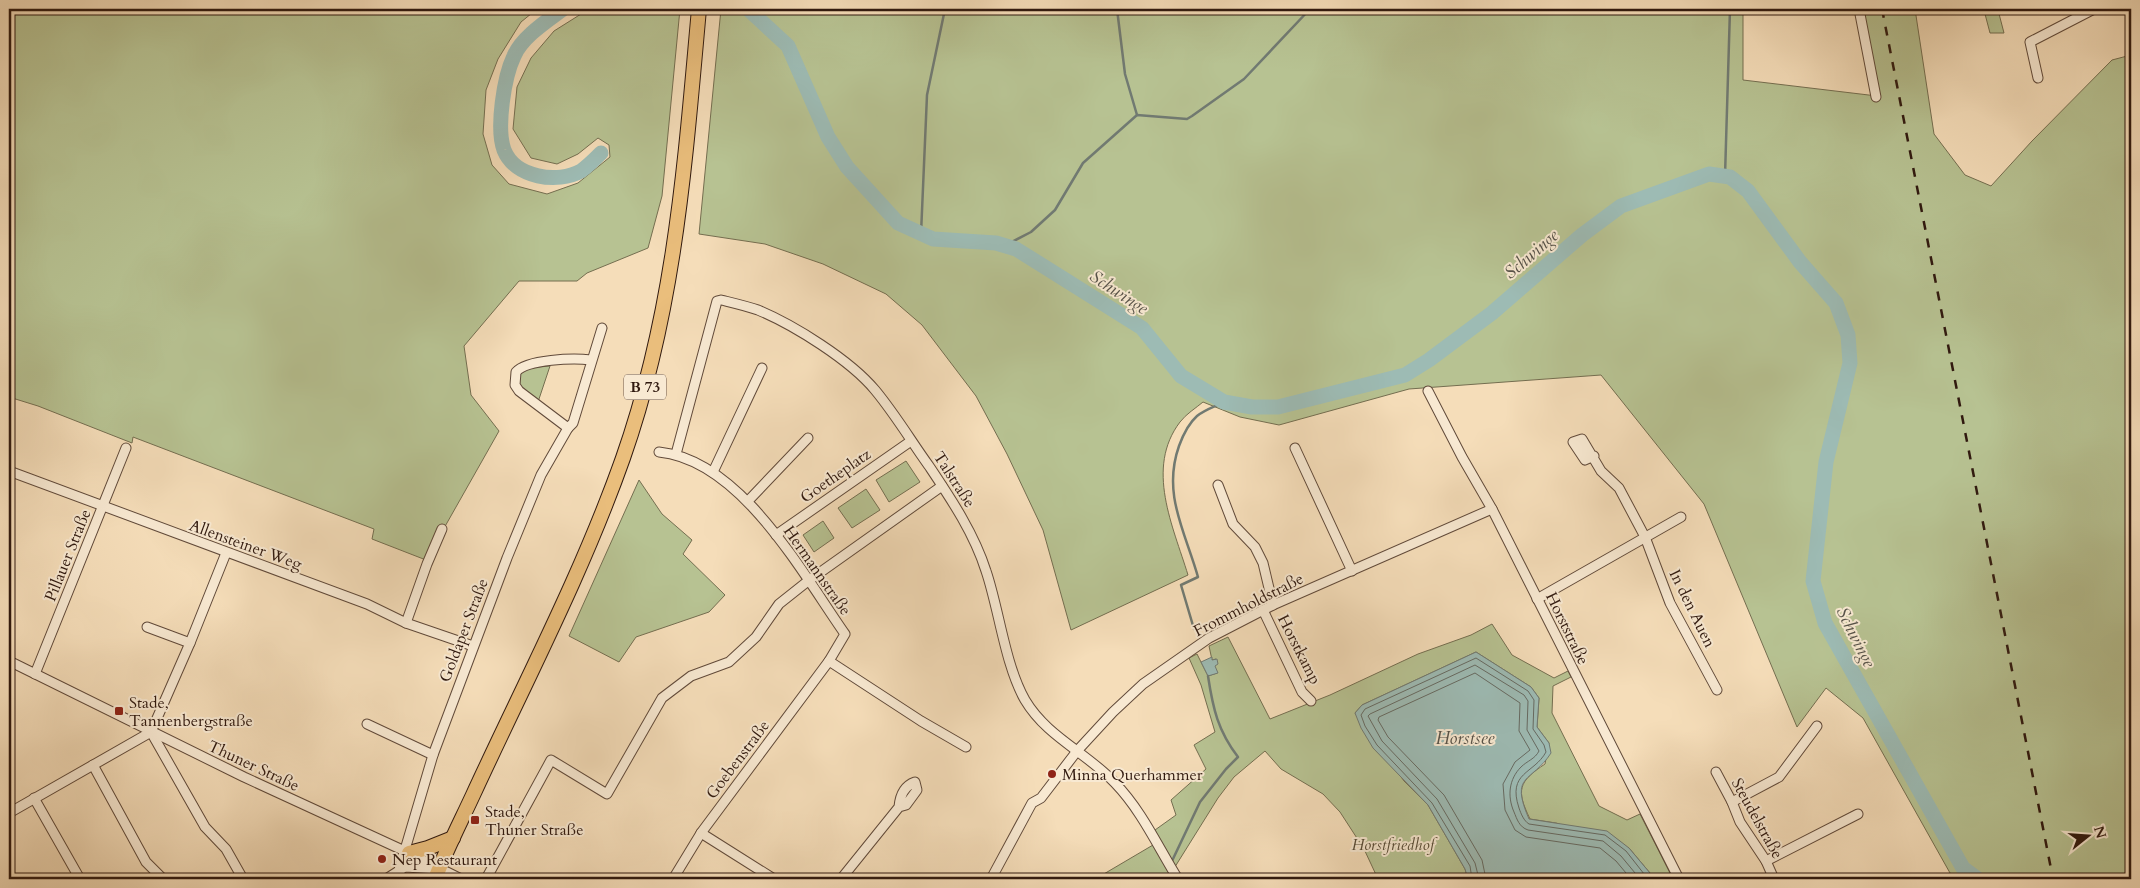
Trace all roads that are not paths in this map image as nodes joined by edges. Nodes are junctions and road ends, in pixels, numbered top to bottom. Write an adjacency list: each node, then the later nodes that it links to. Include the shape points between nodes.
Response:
1 (699, 9): 58 (main road, B 73, via 679,224 660,326 640,405 580,564)
2 (1859, 9): 5 (street)
3 (2094, 9): 4 (street, via 2030,42)
4 (2038, 78)
5 (1876, 97)
6 (602, 328): 7 (street, Goldaper Straße)
7 (591, 360): 10 (street, Goldaper Straße, via 573,423); 10 (street, via 575,358 525,365 516,372 515,385 520,392)
8 (762, 368): 19 (street)
9 (1428, 392): 24 (street, Horststraße)
10 (568, 428): 38 (street, Goldaper Straße, via 541,475)
11 (808, 438): 22 (street)
12 (911, 441): 16 (street, Talstraße, via 874,389 840,359 807,336 758,310 721,300 717,301); 21 (street, Talstraße); 27 (street, Goetheplatz)
13 (126, 448): 23 (street, Pillauer Straße)
14 (1295, 448): 30 (street)
15 (659, 452): 16 (street, Hermannstraße)
16 (676, 454): 19 (street, Hermannstraße)
17 (1594, 456): 28 (street, In den Auen, via 1601,471 1619,488)
18 (9, 471): 23 (street, Allensteiner Weg)
19 (713, 472): 22 (street, Hermannstraße)
20 (1218, 485): 33 (street, via 1233,524 1255,547 1263,563)
21 (942, 486): 31 (street); 48 (street, Talstraße, via 973,536 986,570 1015,677 1025,699 1044,726)
22 (748, 501): 27 (street, Hermannstraße)
23 (102, 506): 29 (street, Allensteiner Weg); 41 (street, Pillauer Straße)
24 (1492, 509): 30 (street, Frommholdstraße); 32 (street, Horststraße)
25 (1681, 517): 28 (street)
26 (442, 529): 35 (street)
27 (776, 535): 31 (street, Hermannstraße)
28 (1645, 537): 32 (street); 42 (street, In den Auen, via 1670,602)
29 (226, 553): 35 (street, Allensteiner Weg, via 366,604); 37 (street)
30 (1352, 571): 33 (street, Frommholdstraße)
31 (808, 581): 39 (street, Hermannstraße, via 845,634); 68 (street, via 780,604 756,637 729,662 691,676 662,698 606,794 551,760)
32 (1537, 599): 74 (street, Horststraße)
33 (1272, 605): 34 (street, Frommholdstraße)
34 (1263, 610): 43 (street, Horstkamp, via 1302,692); 48 (street, Frommholdstraße, via 1209,638 1143,684)
35 (406, 623): 38 (street, Allensteiner Weg)
36 (147, 627): 37 (street)
37 (190, 643): 46 (street)
38 (473, 646): 49 (street, Goldaper Straße)
39 (829, 660): 47 (street); 57 (street, Goebenstraße)
40 (9, 661): 41 (street, Thuner Straße)
41 (35, 674): 46 (street, Thuner Straße)
42 (1717, 690)
43 (1311, 701)
44 (367, 724): 49 (street)
45 (1817, 726): 53 (street, via 1779,777)
46 (150, 732): 50 (street); 59 (street, Thuner Straße); 65 (street, via 205,827 226,849)
47 (966, 747)
48 (1077, 751): 72 (street, Frommholdstraße, via 1041,798 1032,803); 73 (street, Talstraße, via 1114,782 1142,816)
49 (433, 755): 59 (street, Goldaper Straße)
50 (93, 764): 52 (street); 64 (street, via 146,862)
51 (1716, 772): 53 (street, Steudelstraße)
52 (34, 798): 55 (street); 63 (street)
53 (1732, 802): 60 (street, Steudelstraße, via 1740,822)
54 (899, 807): 71 (street)
55 (9, 812)
56 (1858, 814): 60 (street)
57 (701, 833): 69 (street, Goebenstraße); 70 (street)
58 (453, 838): 59 (main road); 62 (main road, B 73)
59 (407, 852): 61 (street, Goldaper Straße); 62 (street, Thuner Straße)
60 (1766, 861): 75 (street, Steudelstraße)
61 (400, 870): 62 (street, via 407,867); 66 (street)
62 (437, 874): 67 (street, Thuner Straße)
63 (80, 879)
64 (163, 879)
65 (243, 879)
66 (386, 879)
67 (461, 879)
68 (486, 879)
69 (673, 879)
70 (774, 879)
71 (841, 879)
72 (992, 879)
73 (1178, 879)
74 (1679, 879)
75 (1774, 879)

